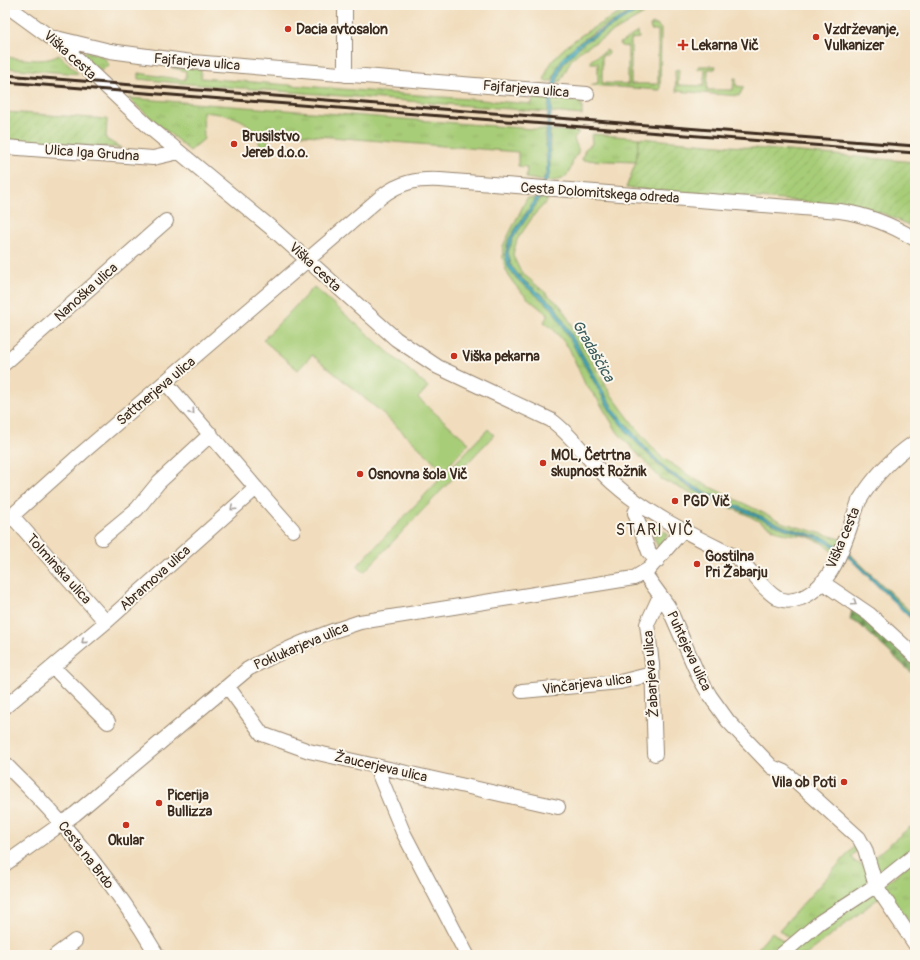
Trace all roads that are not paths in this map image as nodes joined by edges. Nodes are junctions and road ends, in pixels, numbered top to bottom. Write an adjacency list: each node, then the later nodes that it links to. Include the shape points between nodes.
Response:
1 (6, 5): 3 (street, Viška cesta)
2 (346, 5): 4 (street)
3 (52, 37): 4 (street, Fajfarjeva ulica, via 110,51 167,60); 7 (street, Viška cesta)
4 (345, 74): 5 (street, Fajfarjeva ulica)
5 (587, 94)
6 (5, 147): 7 (street, Ulica Iga Grudna, via 153,158)
7 (178, 152): 10 (street, Viška cesta, via 223,186)
8 (166, 221): 11 (street, Nanoška ulica)
9 (915, 239): 10 (street, Cesta Dolomitskega odreda, via 886,224 848,212 430,180 406,182 386,194)
10 (308, 261): 12 (street, Sattnerjeva ulica); 16 (street, Viška cesta, via 414,352 438,367 543,415 559,425 600,471)
11 (5, 363)
12 (166, 383): 13 (street, one-way to 13); 17 (street, Sattnerjeva ulica)
13 (211, 434): 15 (street); 20 (street, via 159,482 137,509)
14 (915, 442): 23 (street, Viška cesta, via 869,485 859,500 838,557)
15 (256, 488): 18 (street); 25 (street, Abramova ulica, one-way to 25)
16 (639, 504): 19 (street, Viška cesta); 21 (street, via 635,513 649,552)
17 (8, 519): 25 (street, Tolminska ulica)
18 (293, 530)
19 (682, 531): 21 (street); 23 (street, Viška cesta, via 736,557 764,588 784,601 804,597)
20 (102, 538)
21 (657, 561): 22 (street, Poklukarjeva ulica)
22 (644, 573): 24 (street, Puhtejeva ulica); 29 (street, Poklukarjeva ulica, via 619,582 360,622 327,632 273,656 248,669)
23 (822, 582): 26 (street, one-way to 26, via 870,614)
24 (660, 596): 28 (street, Žabarjeva ulica, via 647,624); 40 (street, Puhtejeva ulica, via 668,606 699,677 728,721 772,767 797,782 859,838)
25 (106, 622): 27 (street, Abramova ulica, one-way to 27)
26 (915, 656)
27 (53, 667): 31 (street, Abramova ulica); 32 (street)
28 (652, 674): 30 (street, Vinčarjeva ulica, via 620,682); 33 (street, Žabarjeva ulica)
29 (228, 687): 35 (street, Žaucerjeva ulica, via 262,734 309,750); 37 (street, Poklukarjeva ulica)
30 (522, 691)
31 (5, 707)
32 (108, 722)
33 (655, 754)
34 (5, 764): 37 (street, Cesta na Brdo)
35 (376, 767): 36 (street, Žaucerjeva ulica); 45 (street, via 403,832)
36 (558, 807)
37 (62, 824): 39 (street, Poklukarjeva ulica); 44 (street, Cesta na Brdo, via 123,903)
38 (915, 855): 40 (street)
39 (5, 864)
40 (876, 886): 42 (street, Puhtejeva ulica); 46 (street, via 820,922)
41 (75, 941): 43 (street)
42 (915, 944)
43 (56, 955)
44 (157, 955)
45 (467, 955)
46 (781, 955)

